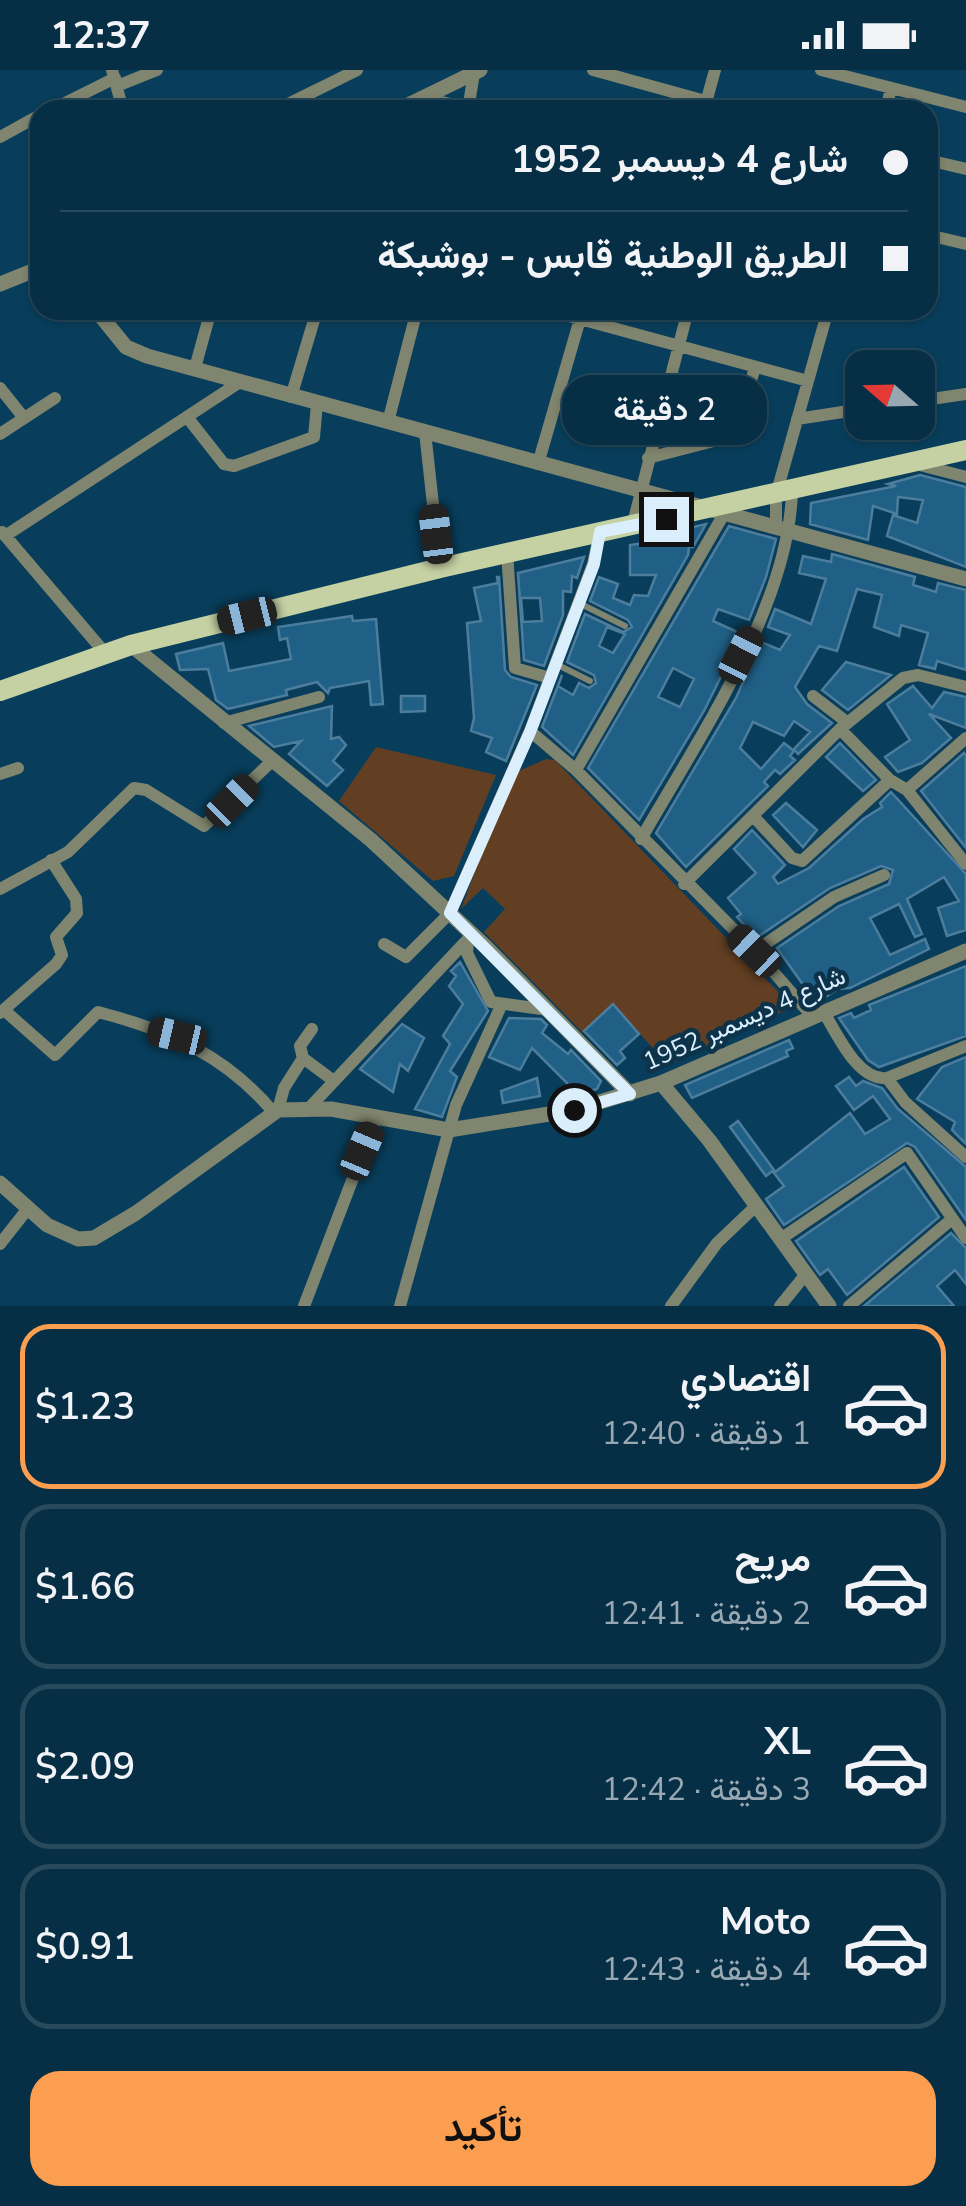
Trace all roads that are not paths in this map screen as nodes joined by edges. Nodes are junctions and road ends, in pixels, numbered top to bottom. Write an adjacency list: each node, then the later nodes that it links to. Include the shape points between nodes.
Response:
1 (157, 70): 9 (street)
2 (357, 70): 7 (street)
3 (593, 70): 17 (street)
4 (715, 70): 18 (street)
5 (820, 70): 8 (street)
6 (477, 72): 11 (street); 16 (street)
7 (337, 75): 13 (street)
8 (872, 76): 10 (street)
9 (114, 78): 12 (street)
10 (892, 88): 19 (street); 20 (street)
11 (424, 98): 14 (street); 15 (street)
12 (70, 100)
13 (293, 100)
14 (420, 100)
15 (433, 100)
16 (472, 100)
17 (687, 100)
18 (708, 100)
19 (889, 100)
20 (966, 107)
21 (30, 120): 22 (street)
22 (0, 137)
23 (938, 162): 24 (street)
24 (966, 169)
25 (938, 237): 26 (street)
26 (966, 244)
27 (30, 272): 28 (street)
28 (0, 284)
29 (104, 320): 38 (street, via 126,347)
30 (208, 320): 38 (street)
31 (313, 320): 44 (street)
32 (414, 320): 52 (street)
33 (579, 320): 57 (street)
34 (598, 320): 37 (street)
35 (685, 320): 37 (street)
36 (825, 320): 40 (street)
37 (678, 348): 39 (street); 56 (street)
38 (195, 368): 41 (street)
39 (755, 368): 40 (street); 56 (street, via 733,436)
40 (808, 381): 51 (street)
41 (240, 382): 44 (street); 49 (street)
42 (0, 388): 50 (street)
43 (966, 394): 46 (street)
44 (291, 397): 47 (street)
45 (55, 398): 50 (street)
46 (935, 399)
47 (317, 404): 49 (street, via 314,437 234,466 224,464); 52 (street)
48 (845, 412): 51 (street)
49 (187, 417): 66 (street)
50 (24, 418): 54 (street)
51 (798, 419): 61 (street)
52 (388, 422): 53 (street)
53 (424, 432): 57 (street); 68 (street)
54 (0, 434)
55 (966, 450): 58 (main road)
56 (648, 458): 60 (street)
57 (538, 464): 60 (street)
58 (914, 464): 59 (street); 61 (main road)
59 (966, 477)
60 (638, 491): 62 (street); 63 (street)
61 (784, 493): 62 (main road); 64 (street)
62 (714, 511): 63 (main road); 64 (street); 89 (street)
63 (632, 527): 65 (main road)
64 (783, 530): 69 (street); 94 (street, via 755,628)
65 (600, 532): 67 (main road); 70 (street)
66 (2, 533): 73 (street)
67 (508, 553): 68 (main road); 75 (street, via 516,669)
68 (440, 568): 72 (main road)
69 (966, 580)
70 (579, 603): 71 (lane); 74 (street)
71 (624, 626)
72 (130, 645): 73 (main road); 81 (street)
73 (105, 653): 77 (main road)
74 (556, 664): 75 (street); 76 (lane)
75 (550, 678): 83 (street)
76 (590, 681)
77 (4, 684)
78 (966, 687): 82 (street, via 909,675)
79 (813, 696): 82 (street)
80 (319, 697): 81 (street)
81 (224, 723): 87 (street)
82 (844, 726): 91 (street); 93 (street)
83 (530, 732): 85 (street); 86 (street)
84 (966, 738): 92 (street)
85 (548, 744): 86 (street); 89 (street)
86 (522, 748): 100 (street)
87 (272, 762): 95 (street, via 204,826 134,788 82,840); 100 (street)
88 (18, 768): 90 (street)
89 (576, 770): 94 (street)
90 (0, 774)
91 (890, 780): 92 (street); 93 (street, via 802,861)
92 (907, 790): 96 (street)
93 (752, 816): 98 (street)
94 (641, 839): 98 (street)
95 (51, 860): 99 (street); 107 (street, via 78,909 56,937 59,960)
96 (966, 864)
97 (884, 875): 103 (street, via 834,897)
98 (684, 884): 103 (street)
99 (0, 890)
100 (450, 913): 101 (street); 102 (street, via 406,957)
101 (470, 938): 105 (street, via 469,959 491,1002); 106 (street); 113 (street)
102 (384, 944)
103 (754, 951): 108 (street)
104 (966, 951): 108 (street, شارع 4 ديسمبر 1952)
105 (502, 1006): 106 (street); 119 (street)
106 (549, 1010): 115 (street)
107 (2, 1011): 117 (street, via 55,1054 96,1012 177,1036 229,1067)
108 (818, 1013): 112 (street, via 860,1066); 114 (street, شارع 4 ديسمبر 1952)
109 (312, 1029): 111 (street, via 300,1046)
110 (966, 1046): 112 (street)
111 (303, 1058): 113 (street); 117 (street)
112 (888, 1078): 120 (street)
113 (334, 1081): 116 (street)
114 (661, 1083): 115 (street, شارع 4 ديسمبر 1952); 122 (street)
115 (630, 1094): 119 (street, شارع 4 ديسمبر 1952)
116 (309, 1108): 117 (street, شارع 4 ديسمبر 1952); 118 (street, شارع 4 ديسمبر 1952)
117 (276, 1112): 123 (street, via 94,1238 64,1235)
118 (376, 1118): 119 (street, شارع 4 ديسمبر 1952); 129 (street)
119 (449, 1130): 130 (street)
120 (966, 1157)
121 (0, 1183): 123 (street)
122 (757, 1205): 125 (street); 131 (street, via 717,1243)
123 (26, 1211): 127 (street)
124 (952, 1219): 125 (street, via 905,1154); 126 (street); 134 (street)
125 (782, 1238): 128 (street)
126 (966, 1238)
127 (0, 1244)
128 (806, 1274): 132 (street); 133 (street)
129 (304, 1306)
130 (400, 1306)
131 (672, 1306)
132 (780, 1306)
133 (829, 1306)
134 (849, 1306)

